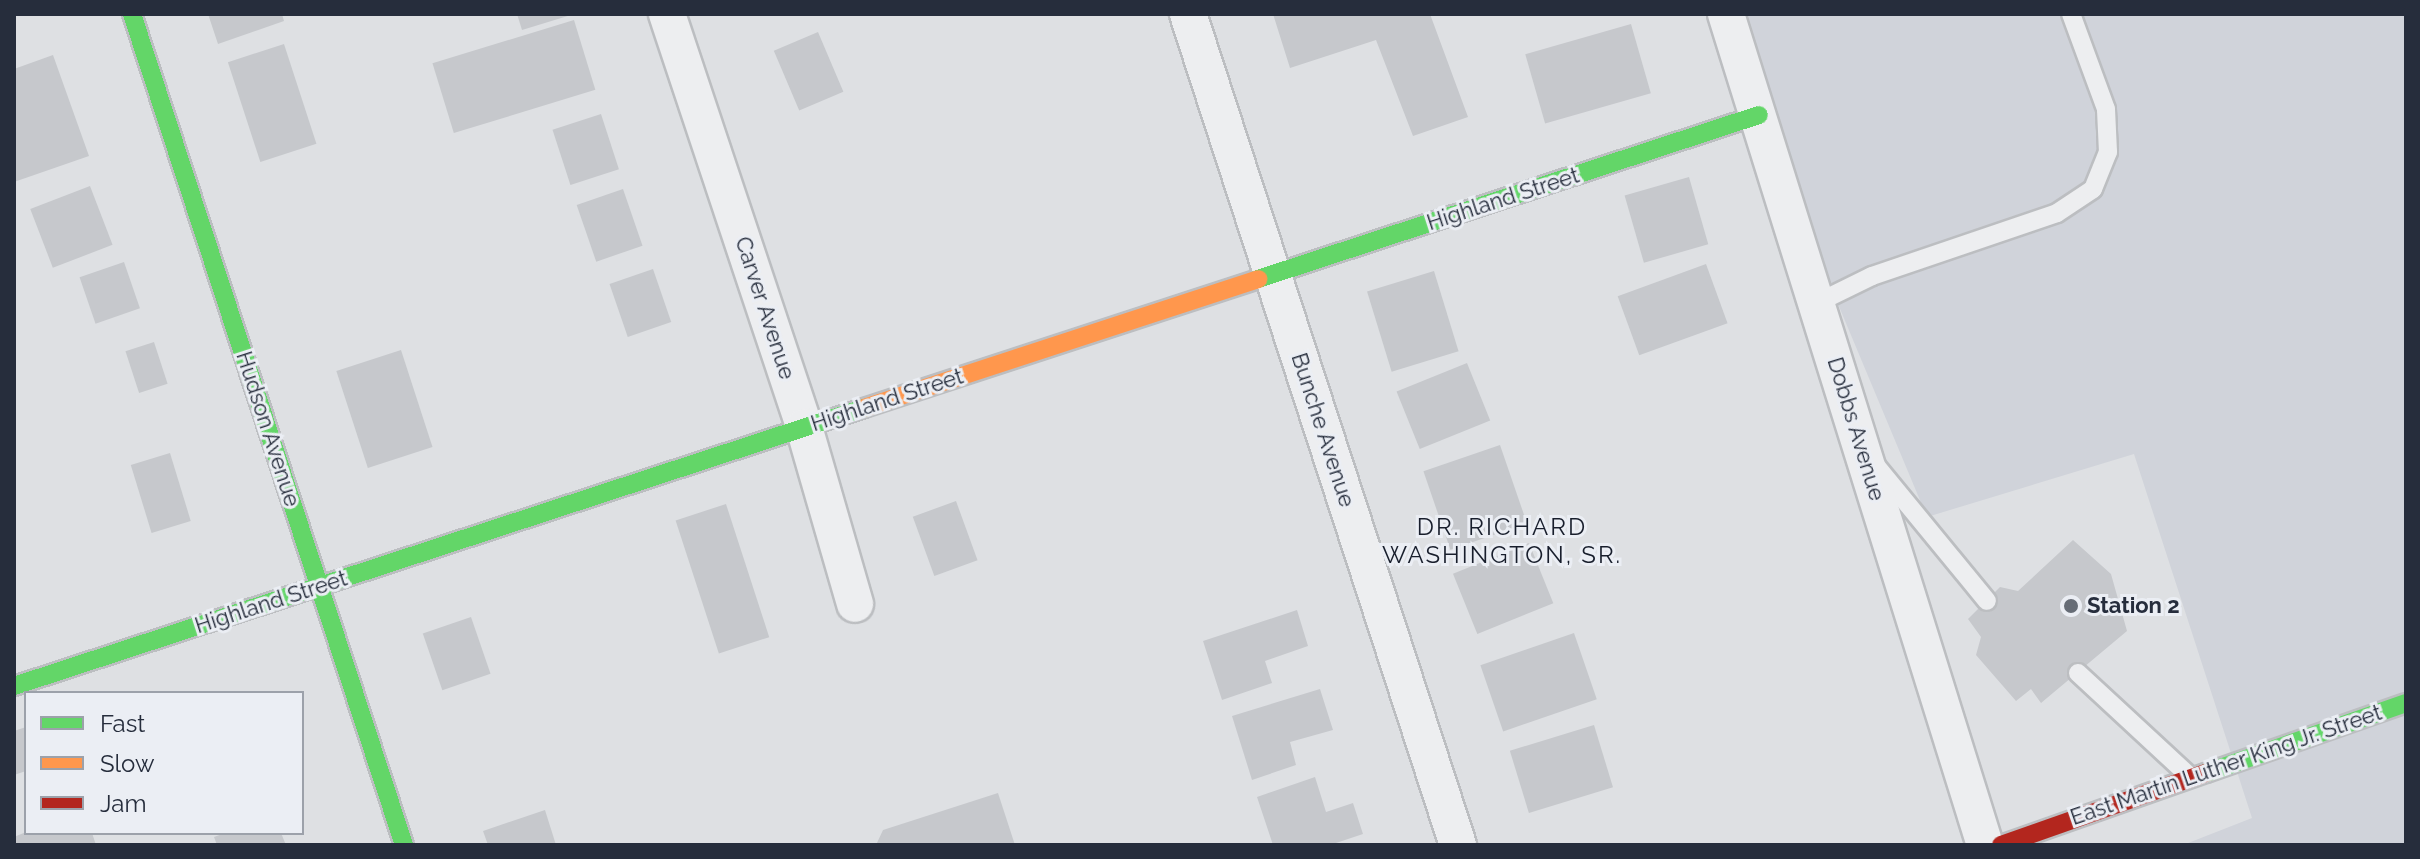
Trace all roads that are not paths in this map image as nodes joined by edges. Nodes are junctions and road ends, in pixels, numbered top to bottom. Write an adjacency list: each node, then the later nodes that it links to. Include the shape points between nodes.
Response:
1 (132, 14): 11 (street, Hudson Avenue)
2 (667, 14): 9 (street, Carver Avenue)
3 (1188, 14): 7 (street, Bunche Avenue)
4 (1726, 14): 6 (street, Dobbs Avenue)
5 (2071, 14): 8 (lane, via 2106,109 2108,152 2093,189 2057,213 1883,272)
6 (1759, 115): 7 (street, Highland Street); 8 (street, Dobbs Avenue)
7 (1273, 274): 9 (street, Highland Street); 19 (street, Bunche Avenue)
8 (1817, 303): 10 (street, Dobbs Avenue)
9 (804, 427): 11 (street, Highland Street); 13 (street, Carver Avenue)
10 (1863, 450): 12 (lane); 20 (street, Dobbs Avenue)
11 (319, 586): 15 (street, Highland Street); 18 (street, Hudson Avenue)
12 (1987, 601)
13 (855, 604)
14 (2078, 673): 17 (lane)
15 (14, 686)
16 (2406, 703): 17 (street, East Martin Luther King Jr. Street)
17 (2188, 775): 21 (street, East Martin Luther King Jr. Street)
18 (404, 845)
19 (1458, 845)
20 (1985, 845)
21 (2001, 845)

